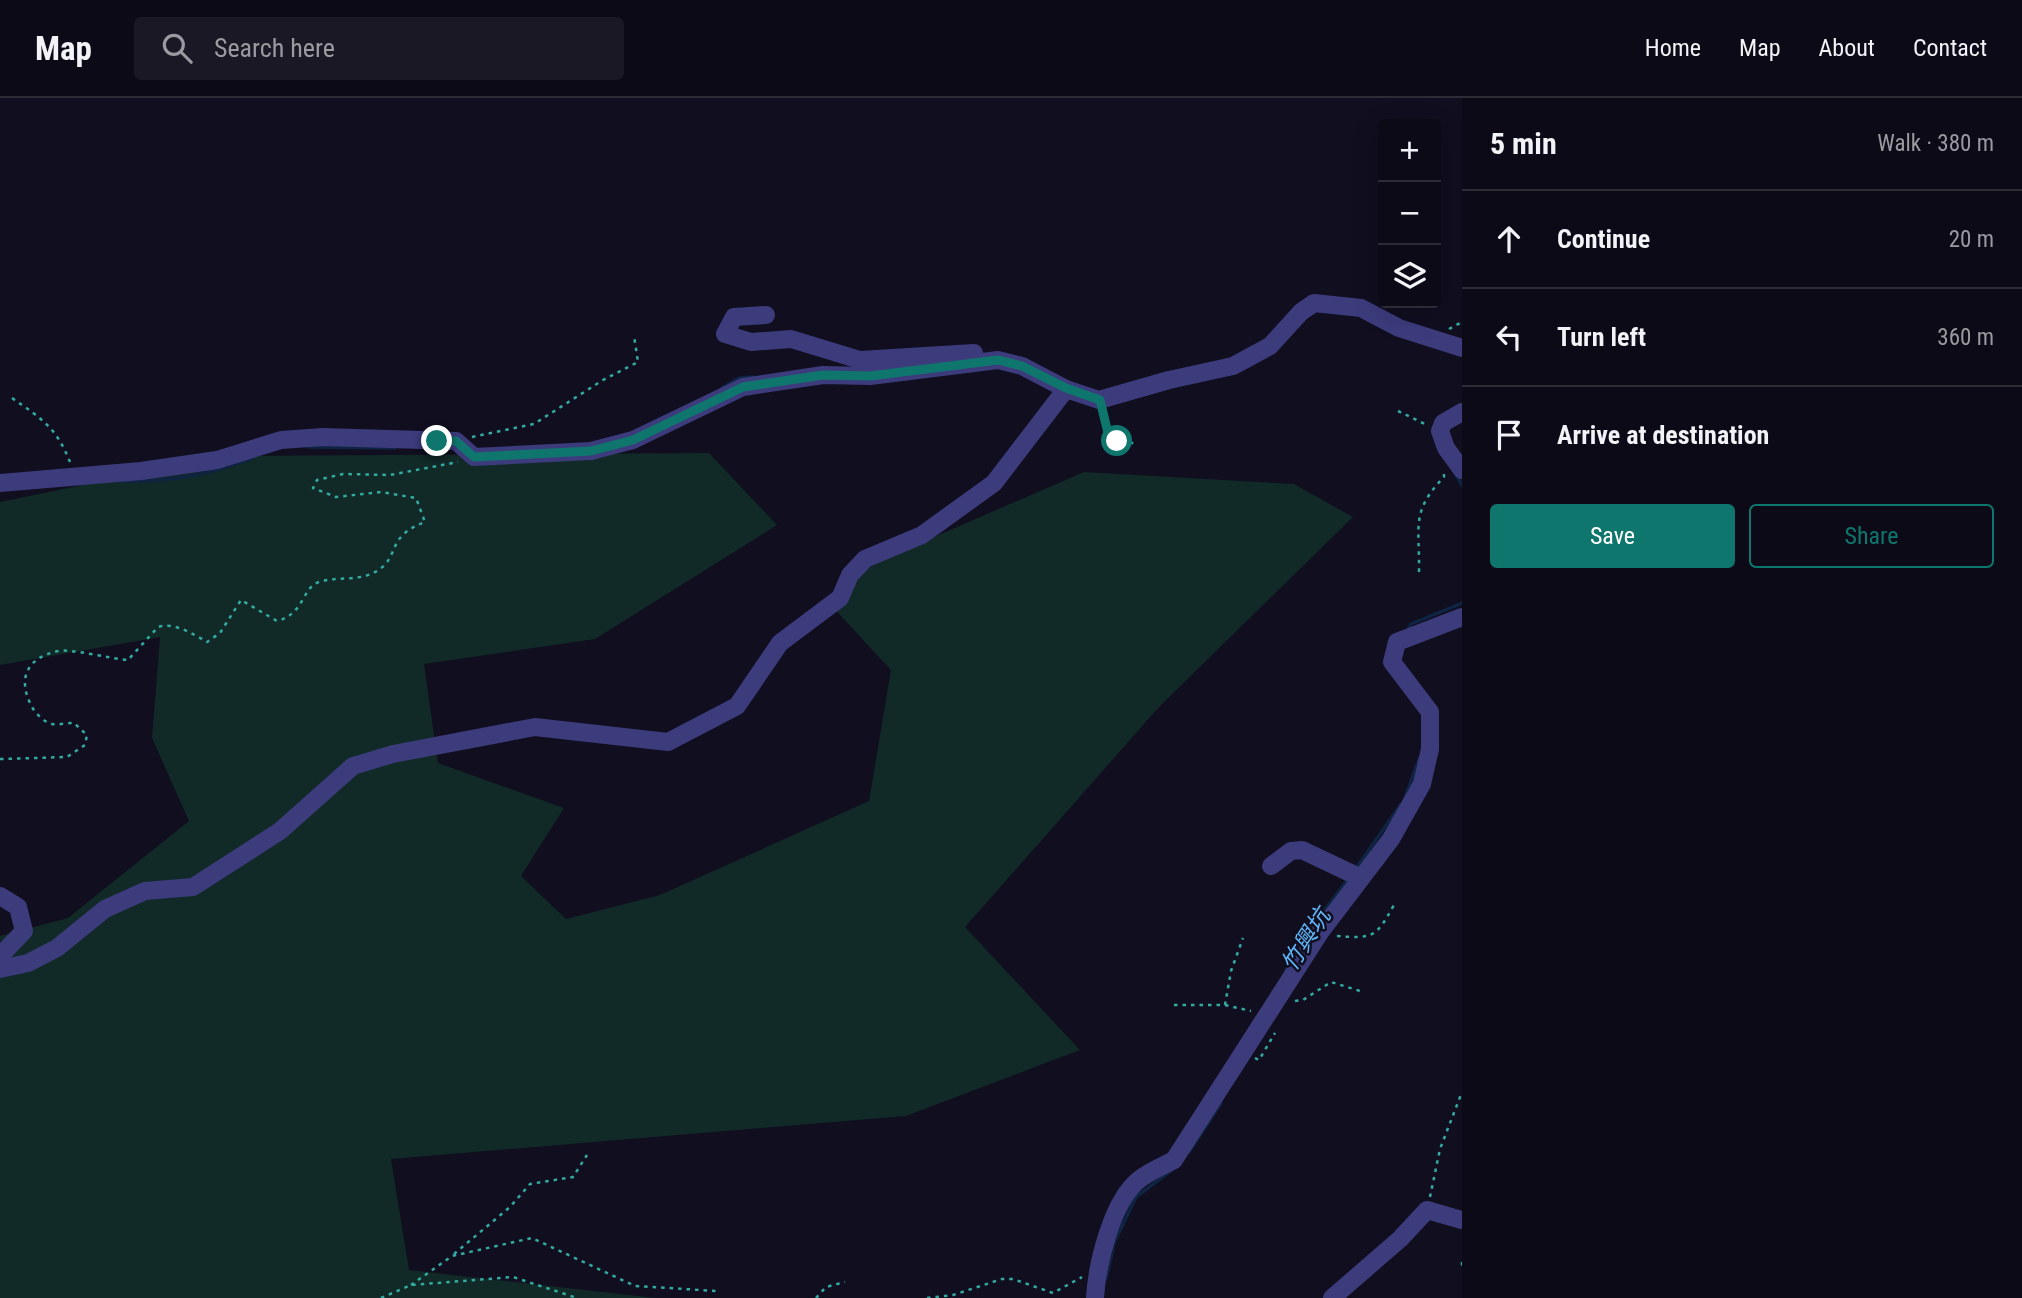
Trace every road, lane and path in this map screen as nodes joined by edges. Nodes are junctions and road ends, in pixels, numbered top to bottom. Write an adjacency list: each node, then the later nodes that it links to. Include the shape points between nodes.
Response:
1 (766, 315): 4 (lane, via 734,317 724,334 751,342 791,339 860,360 970,352)
2 (634, 336): 11 (path, via 638,362 628,369 534,424)
3 (1462, 348): 7 (lane, via 1398,328 1361,308 1314,303 1270,346 1233,366)
4 (998, 360): 5 (lane, via 1022,366); 13 (lane, via 870,376 823,375 743,387 633,440 591,451)
5 (1066, 388): 7 (lane); 27 (lane, via 994,483 922,535 865,559 850,575 840,598 780,643 737,706 668,742 535,727 353,766 280,831 193,887 145,891 105,909 57,948 28,963)
6 (12, 398): 15 (path, via 59,436)
7 (1100, 400): 12 (path, via 1108,433 1117,441)
8 (1398, 411): 10 (path)
9 (1462, 412): 10 (lane, via 1443,424)
10 (1441, 436): 14 (lane); 17 (path, via 1444,477 1422,501)
11 (456, 441): 13 (lane); 15 (lane, via 281,439 217,460)
12 (1137, 444)
13 (474, 457): 19 (path, via 390,475 343,474 317,480 313,488 336,497 381,492 416,498 425,522 404,531 388,561 377,571 319,582 310,588 300,608 281,620 241,600 220,632 207,642 184,629 164,625 128,660 68,650 47,655 27,669 25,694 36,714 51,724 74,723 87,735 85,745 67,757)
14 (1462, 470)
15 (75, 474): 16 (lane)
16 (0, 483)
17 (1419, 572)
18 (1462, 617): 21 (lane, via 1393,647 1392,662 1430,712 1430,749 1422,784 1391,839)
19 (0, 759)
20 (1272, 866): 21 (lane, via 1291,851 1302,850)
21 (1361, 878): 24 (lane)
22 (0, 896): 26 (lane, via 18,907 24,931)
23 (1394, 905): 24 (path, via 1379,932 1366,938)
24 (1321, 930): 29 (lane)
25 (1243, 938): 31 (path)
26 (0, 956)
27 (0, 969)
28 (1360, 991): 29 (path, via 1331,982 1303,1000)
29 (1278, 1002): 32 (lane)
30 (1174, 1005): 31 (path)
31 (1225, 1005): 32 (path)
32 (1266, 1017): 39 (lane, via 1174,1160 1140,1179 1125,1196)
33 (1462, 1092): 35 (path, via 1440,1149)
34 (587, 1155): 37 (path, via 573,1177 530,1184)
35 (1427, 1210): 36 (lane); 49 (lane)
36 (1462, 1220)
37 (452, 1256): 42 (path); 43 (path, via 531,1238 635,1286)
38 (1462, 1262): 40 (path)
39 (1097, 1268): 47 (path, via 1053,1293 1002,1279); 48 (lane)
40 (1462, 1269)
41 (845, 1282): 46 (path, via 826,1287)
42 (411, 1284): 44 (path); 45 (path, via 513,1277)
43 (717, 1291)
44 (381, 1298)
45 (577, 1298)
46 (816, 1298)
47 (927, 1298)
48 (1096, 1298)
49 (1332, 1298)

